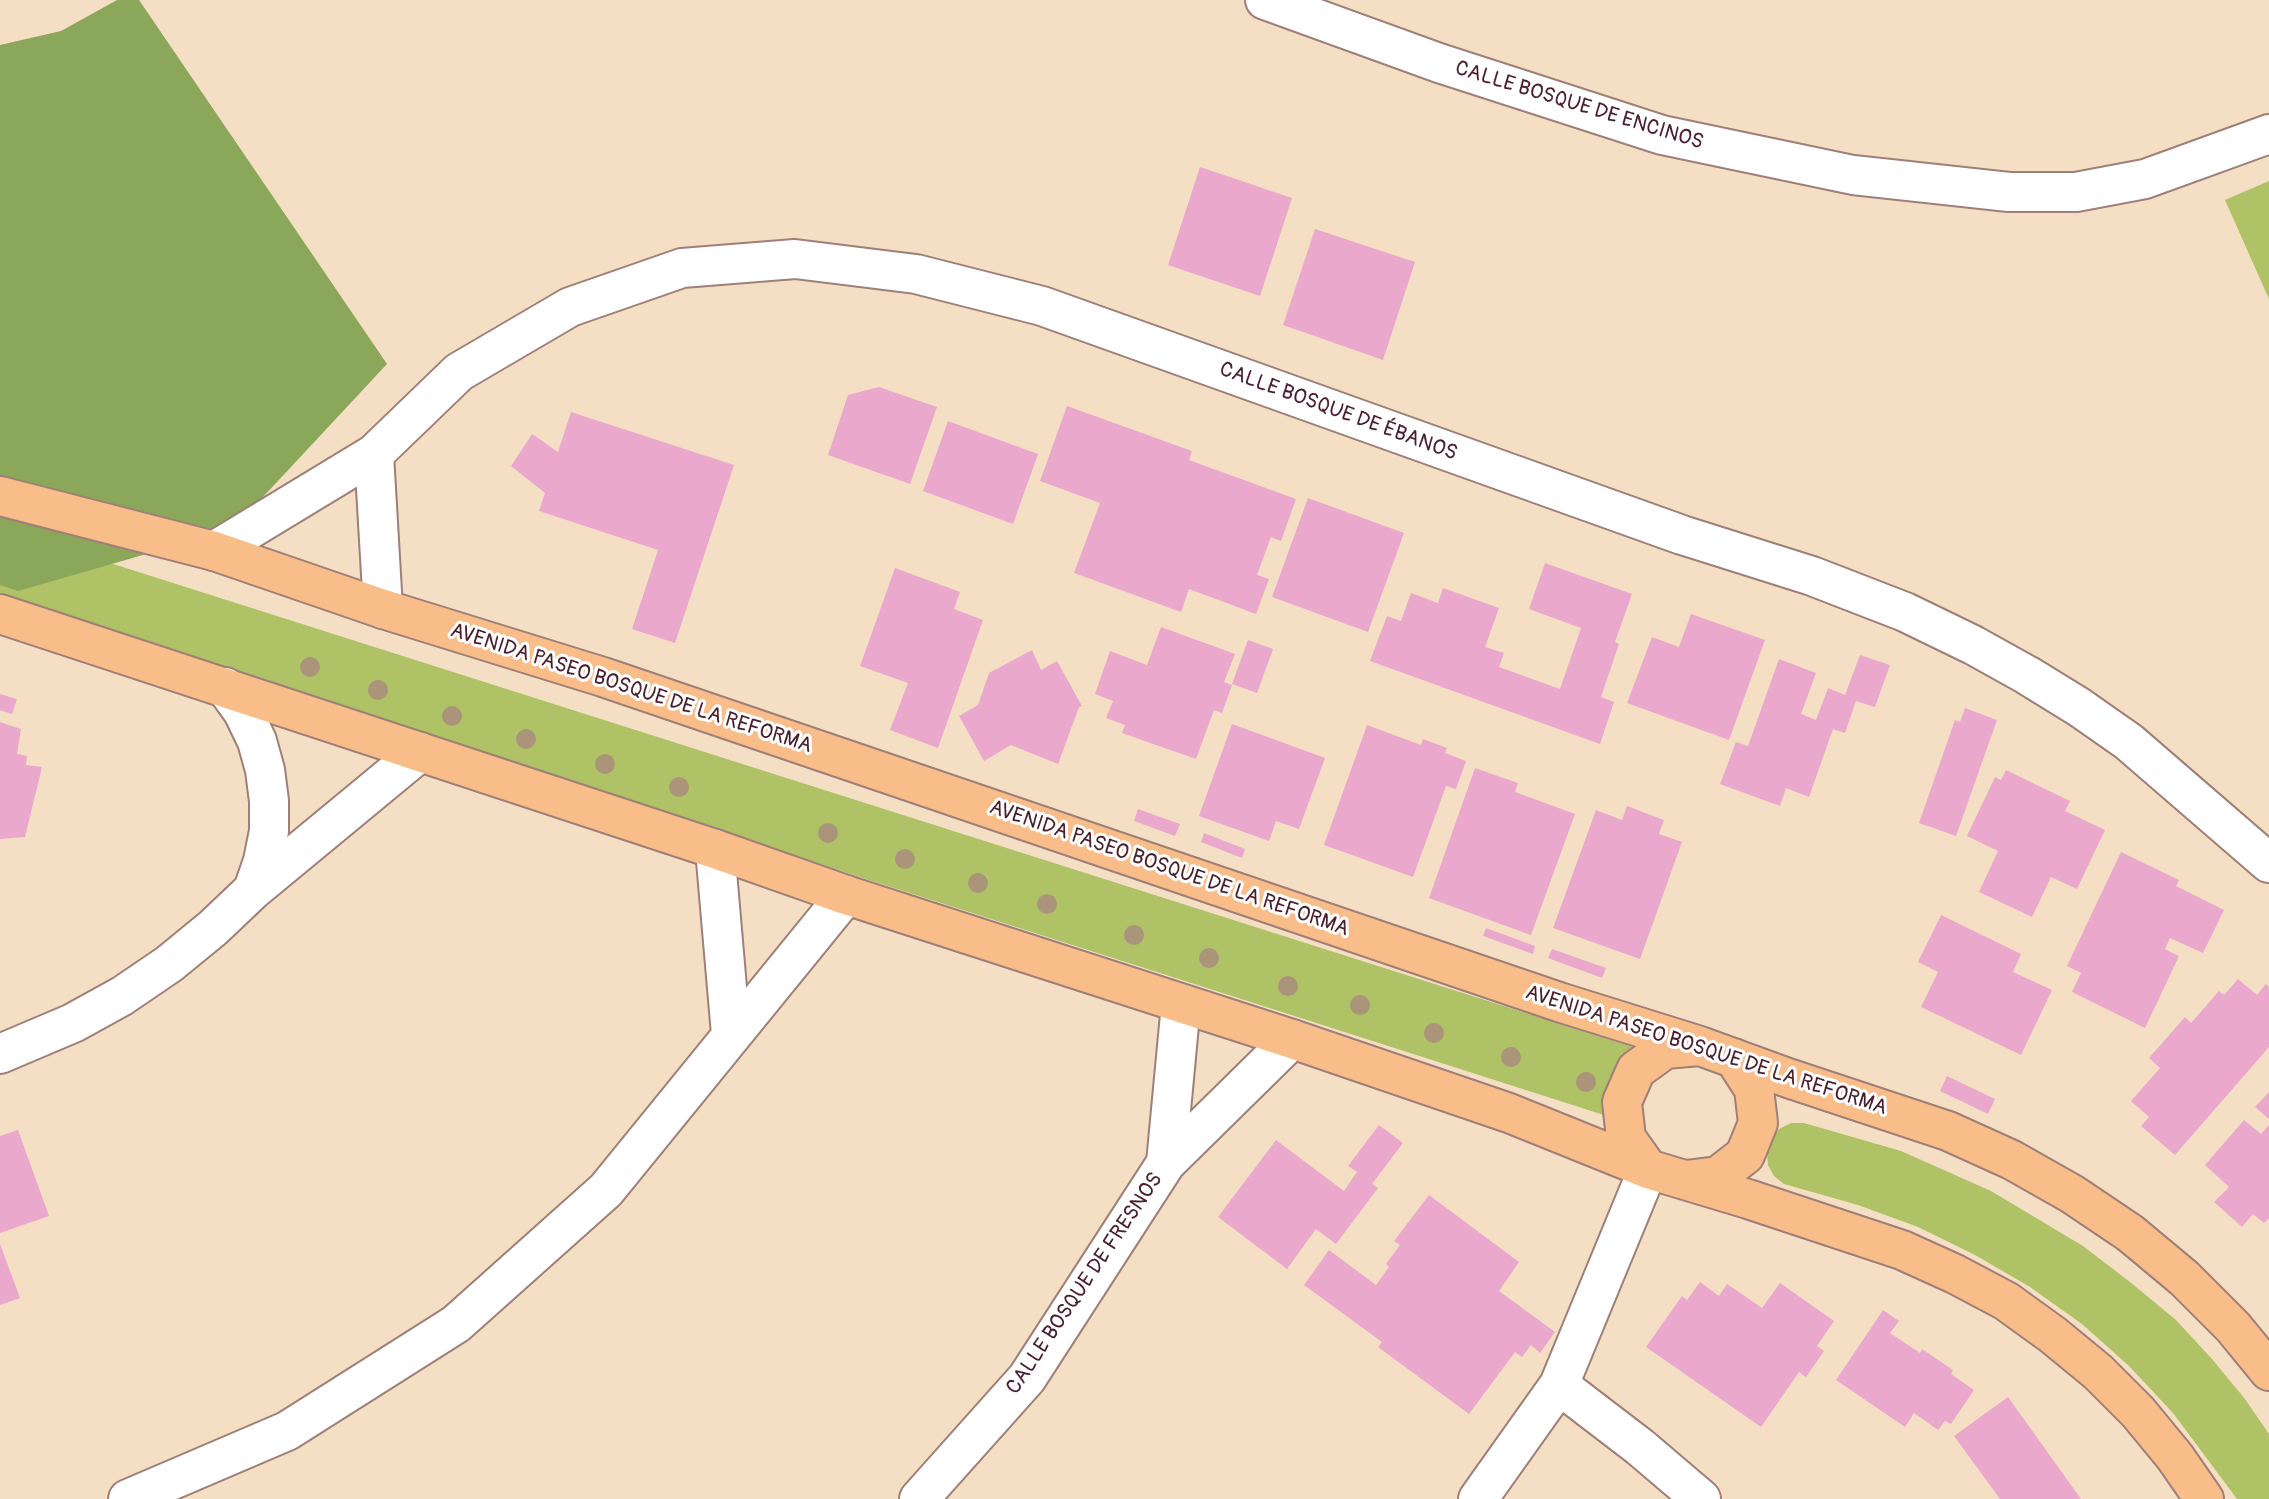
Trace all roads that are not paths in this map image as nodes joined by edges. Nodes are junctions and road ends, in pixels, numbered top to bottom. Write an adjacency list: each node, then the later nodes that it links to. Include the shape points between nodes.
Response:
1 (1265, 0): 2 (street, CALLE BOSQUE DE ENCINOS, via 1439,63 1662,135 1853,175 2009,191 2076,192 2145,179)
2 (2269, 134)
3 (374, 454): 5 (street, CALLE BOSQUE DE ÉBANOS); 6 (street); 11 (street, CALLE BOSQUE DE ÉBANOS, via 459,372 570,307 682,268 794,259 916,274 1042,306 1905,612 1973,645 2079,707 2129,743)
4 (0, 496): 5 (main road, AVENIDA PASEO BOSQUE DE LA REFORMA)
5 (214, 551): 6 (main road, AVENIDA PASEO BOSQUE DE LA REFORMA)
6 (383, 609): 17 (main road, AVENIDA PASEO BOSQUE DE LA REFORMA, via 603,677)
7 (0, 614): 8 (main road)
8 (225, 687): 9 (main road); 12 (street, via 257,741 270,801 269,831)
9 (420, 752): 10 (main road); 12 (street)
10 (715, 849): 13 (main road); 15 (street)
11 (2269, 863)
12 (253, 890): 18 (street, via 169,964 122,996)
13 (846, 895): 14 (main road); 15 (street)
14 (1181, 1004): 16 (main road); 19 (street, CALLE BOSQUE DE FRESNOS)
15 (731, 1034): 24 (street, via 606,1190 456,1324 287,1432)
16 (1292, 1039): 19 (street, CALLE BOSQUE DE FRESNOS); 20 (main road, via 1509,1112)
17 (1717, 1052): 20 (main road, via 1665,1049 1636,1070 1622,1102 1626,1138); 21 (main road, via 1754,1089 1758,1123 1745,1155 1718,1176); 22 (main road, AVENIDA PASEO BOSQUE DE LA REFORMA, via 1948,1131 2073,1194 2130,1233 2183,1278)
18 (0, 1054)
19 (1166, 1163): 25 (street, CALLE BOSQUE DE FRESNOS, via 1027,1378)
20 (1648, 1169): 21 (main road); 23 (street)
21 (1686, 1180): 28 (main road, via 1902,1250 2006,1301 2098,1372 2138,1412)
22 (2269, 1371)
23 (1559, 1385): 26 (street); 27 (street)
24 (128, 1499)
25 (919, 1499)
26 (1478, 1499)
27 (1701, 1499)
28 (2204, 1499)

